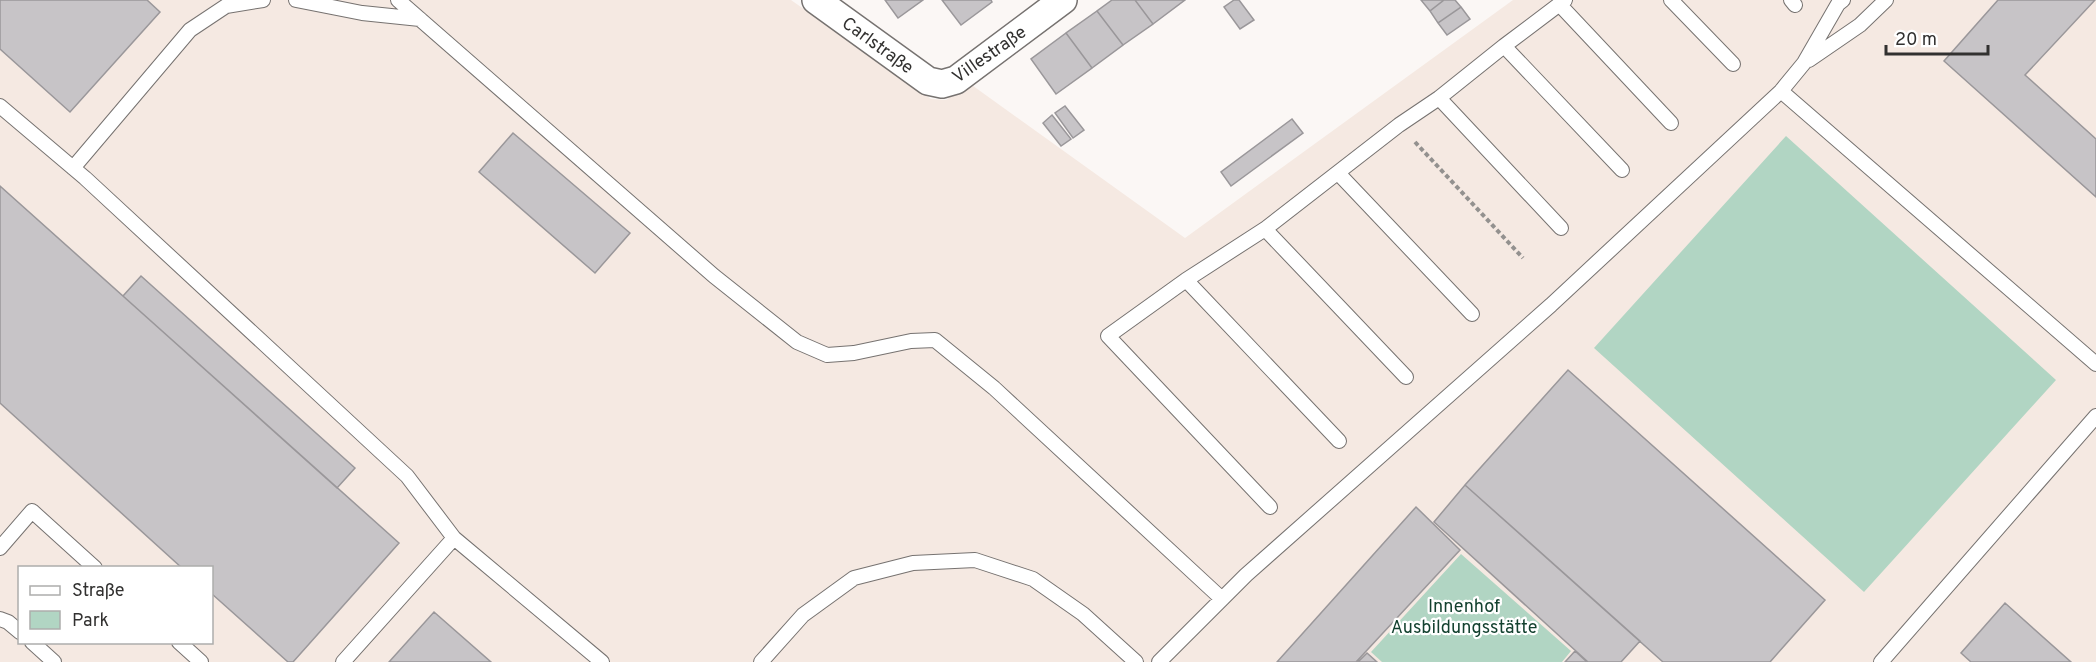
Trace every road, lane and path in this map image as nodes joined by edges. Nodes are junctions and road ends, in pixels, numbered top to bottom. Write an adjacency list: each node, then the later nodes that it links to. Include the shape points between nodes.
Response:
1 (263, 0): 20 (lane, via 226,6 190,30)
2 (296, 0): 10 (lane)
3 (398, 0): 10 (lane)
4 (816, 0): 14 (street, Carlstraße, via 928,81)
5 (1064, 0): 14 (street, Villestraße, via 956,80)
6 (1671, 0): 13 (lane)
7 (1842, 0): 12 (lane)
8 (1886, 0): 12 (lane, via 1860,26)
9 (1562, 2): 11 (lane); 18 (lane)
10 (420, 19): 36 (lane, via 714,276 798,342 827,355 935,340 994,388)
11 (1504, 46): 16 (lane); 21 (lane)
12 (1804, 63): 15 (lane)
13 (1733, 64)
14 (942, 84)
15 (1781, 91): 28 (lane); 36 (lane, via 1551,305)
16 (1439, 98): 19 (lane); 23 (lane)
17 (0, 106): 20 (lane)
18 (1671, 123)
19 (1399, 125): 22 (lane); 25 (path)
20 (73, 168): 33 (lane, via 407,476)
21 (1622, 170)
22 (1338, 173): 24 (lane); 27 (lane)
23 (1561, 228)
24 (1265, 229): 26 (lane); 29 (lane)
25 (1523, 258)
26 (1186, 280): 31 (lane); 32 (lane, via 1108,336)
27 (1472, 314)
28 (2096, 363)
29 (1406, 377)
30 (2096, 416): 48 (lane)
31 (1339, 441)
32 (1270, 507)
33 (454, 537): 43 (lane); 44 (lane)
34 (0, 548): 35 (lane, via 32,511)
35 (94, 566)
36 (1222, 599): 47 (lane)
37 (0, 620): 38 (lane)
38 (18, 630)
39 (34, 644): 41 (lane)
40 (181, 644): 42 (lane)
41 (54, 662)
42 (201, 662)
43 (343, 662)
44 (602, 662)
45 (761, 662): 46 (lane, via 803,615 854,578 913,563 975,560 1034,579 1083,614)
46 (1136, 662)
47 (1159, 662)
48 (1881, 662)

